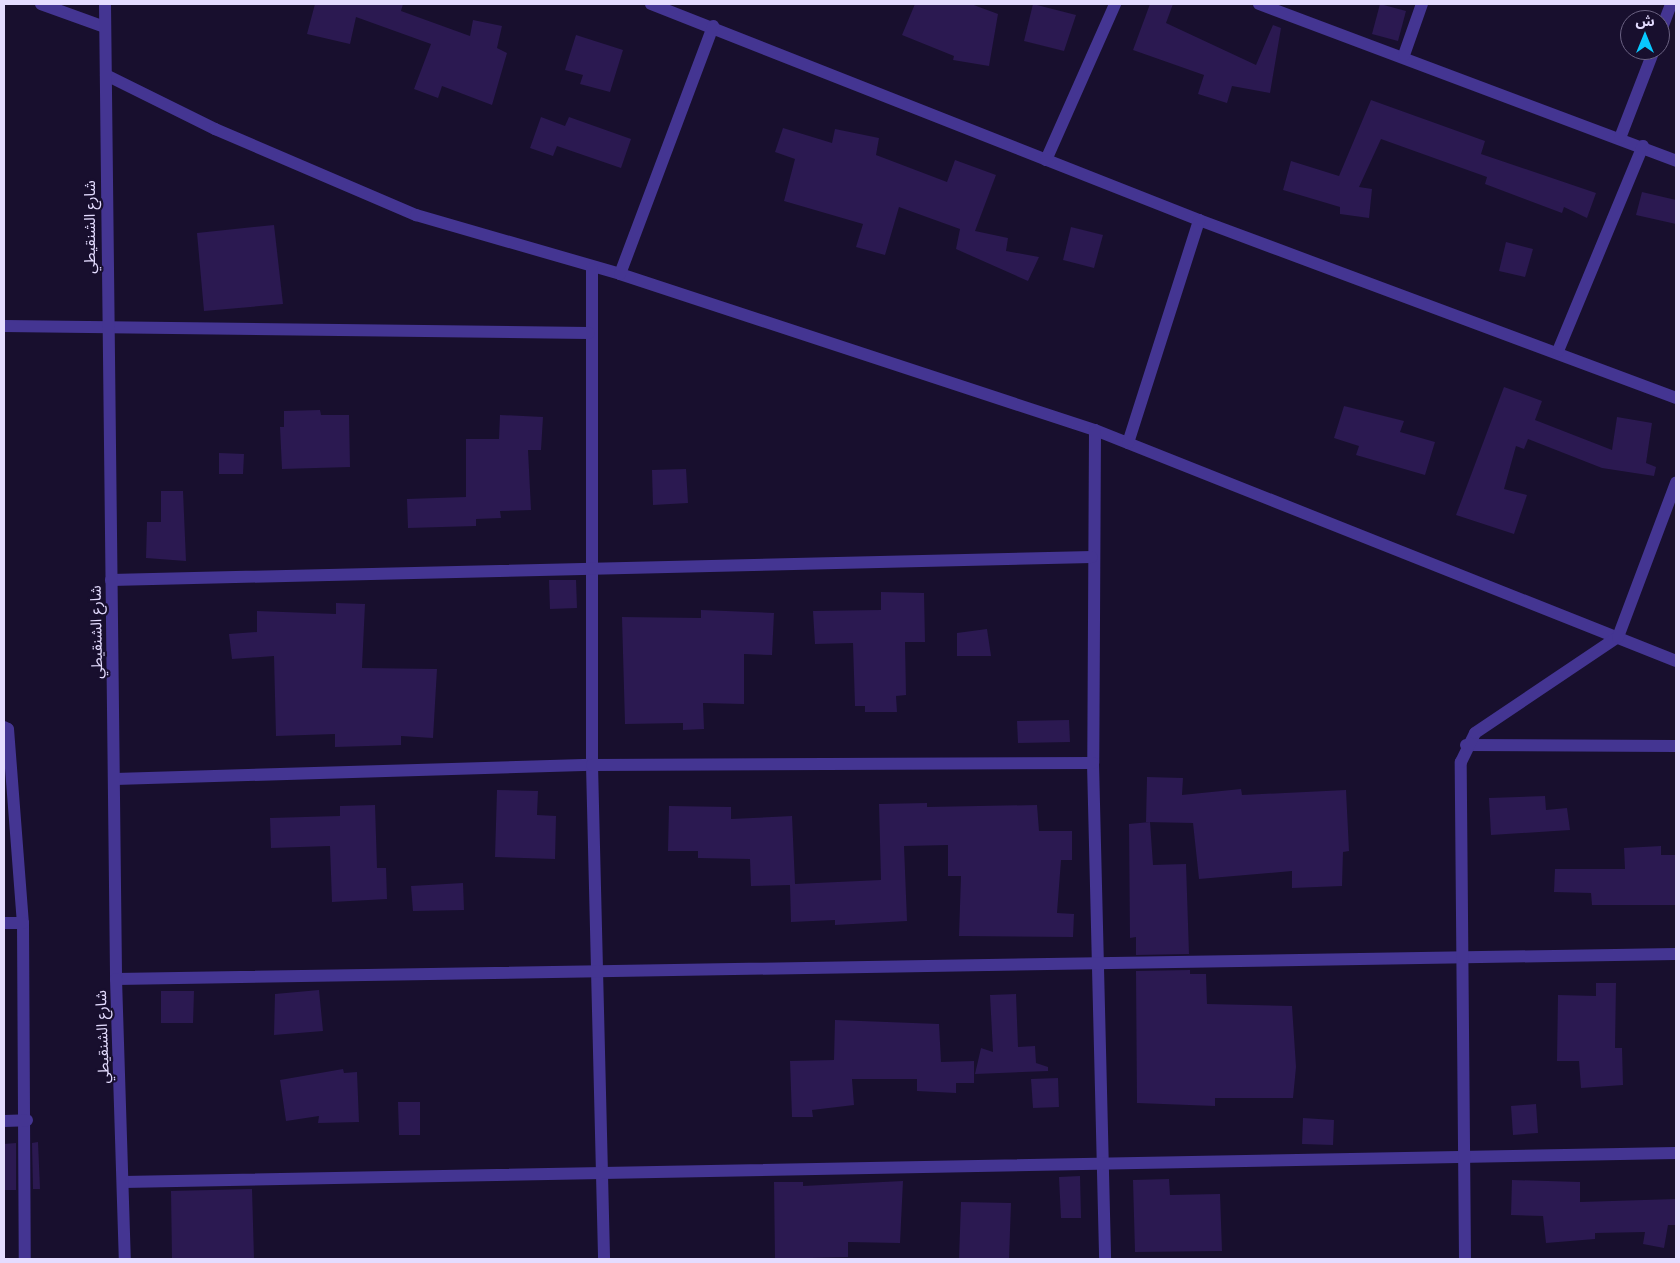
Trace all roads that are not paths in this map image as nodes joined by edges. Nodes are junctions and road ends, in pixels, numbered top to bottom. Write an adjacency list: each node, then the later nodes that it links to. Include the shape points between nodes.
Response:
1 (40, 4): 8 (street)
2 (104, 4): 8 (street, شارع الشنقيطي)
3 (651, 4): 7 (street)
4 (1115, 4): 14 (street)
5 (1259, 4): 9 (street)
6 (1422, 4): 9 (street)
7 (713, 26): 14 (street); 18 (street)
8 (105, 27): 11 (street, شارع الشنقيطي)
9 (1404, 55): 12 (street)
10 (1650, 60): 12 (street)
11 (106, 75): 17 (street, via 215,129 416,215); 19 (street, شارع الشنقيطي)
12 (1620, 138): 13 (street)
13 (1643, 146): 15 (street); 22 (street)
14 (1046, 160): 16 (street)
15 (1676, 162)
16 (1199, 220): 22 (street); 25 (street)
17 (592, 268): 18 (street); 21 (street)
18 (620, 274): 24 (street)
19 (106, 325): 20 (street); 21 (street); 29 (street, شارع الشنقيطي)
20 (4, 326)
21 (590, 333): 28 (street)
22 (1558, 350): 23 (street)
23 (1676, 398)
24 (1095, 430): 25 (street); 27 (street)
25 (1128, 443): 30 (street)
26 (1676, 483): 30 (street)
27 (1092, 556): 28 (street); 35 (street)
28 (595, 569): 29 (street); 36 (street)
29 (111, 580): 37 (street, شارع الشنقيطي)
30 (1618, 637): 31 (street); 33 (street, via 1475,733)
31 (1676, 661)
32 (4, 727): 38 (street, via 8,729)
33 (1466, 745): 34 (street); 41 (street, via 1461,762)
34 (1676, 746)
35 (1093, 763): 36 (street); 42 (street)
36 (592, 765): 37 (street); 43 (street)
37 (115, 778): 44 (street, شارع الشنقيطي)
38 (23, 922): 39 (street); 45 (street)
39 (4, 923)
40 (1676, 954): 41 (street)
41 (1460, 955): 42 (street); 48 (street)
42 (1100, 964): 43 (street); 49 (street)
43 (596, 972): 44 (street); 50 (street)
44 (116, 979): 51 (street, شارع الشنقيطي)
45 (27, 1120): 46 (street); 52 (street)
46 (4, 1121)
47 (1676, 1154): 48 (street)
48 (1462, 1156): 49 (street); 56 (street)
49 (1105, 1162): 50 (street); 55 (street)
50 (601, 1176): 51 (street); 54 (street)
51 (123, 1182): 53 (street, شارع الشنقيطي)
52 (25, 1259)
53 (125, 1259)
54 (604, 1259)
55 (1105, 1259)
56 (1465, 1259)

